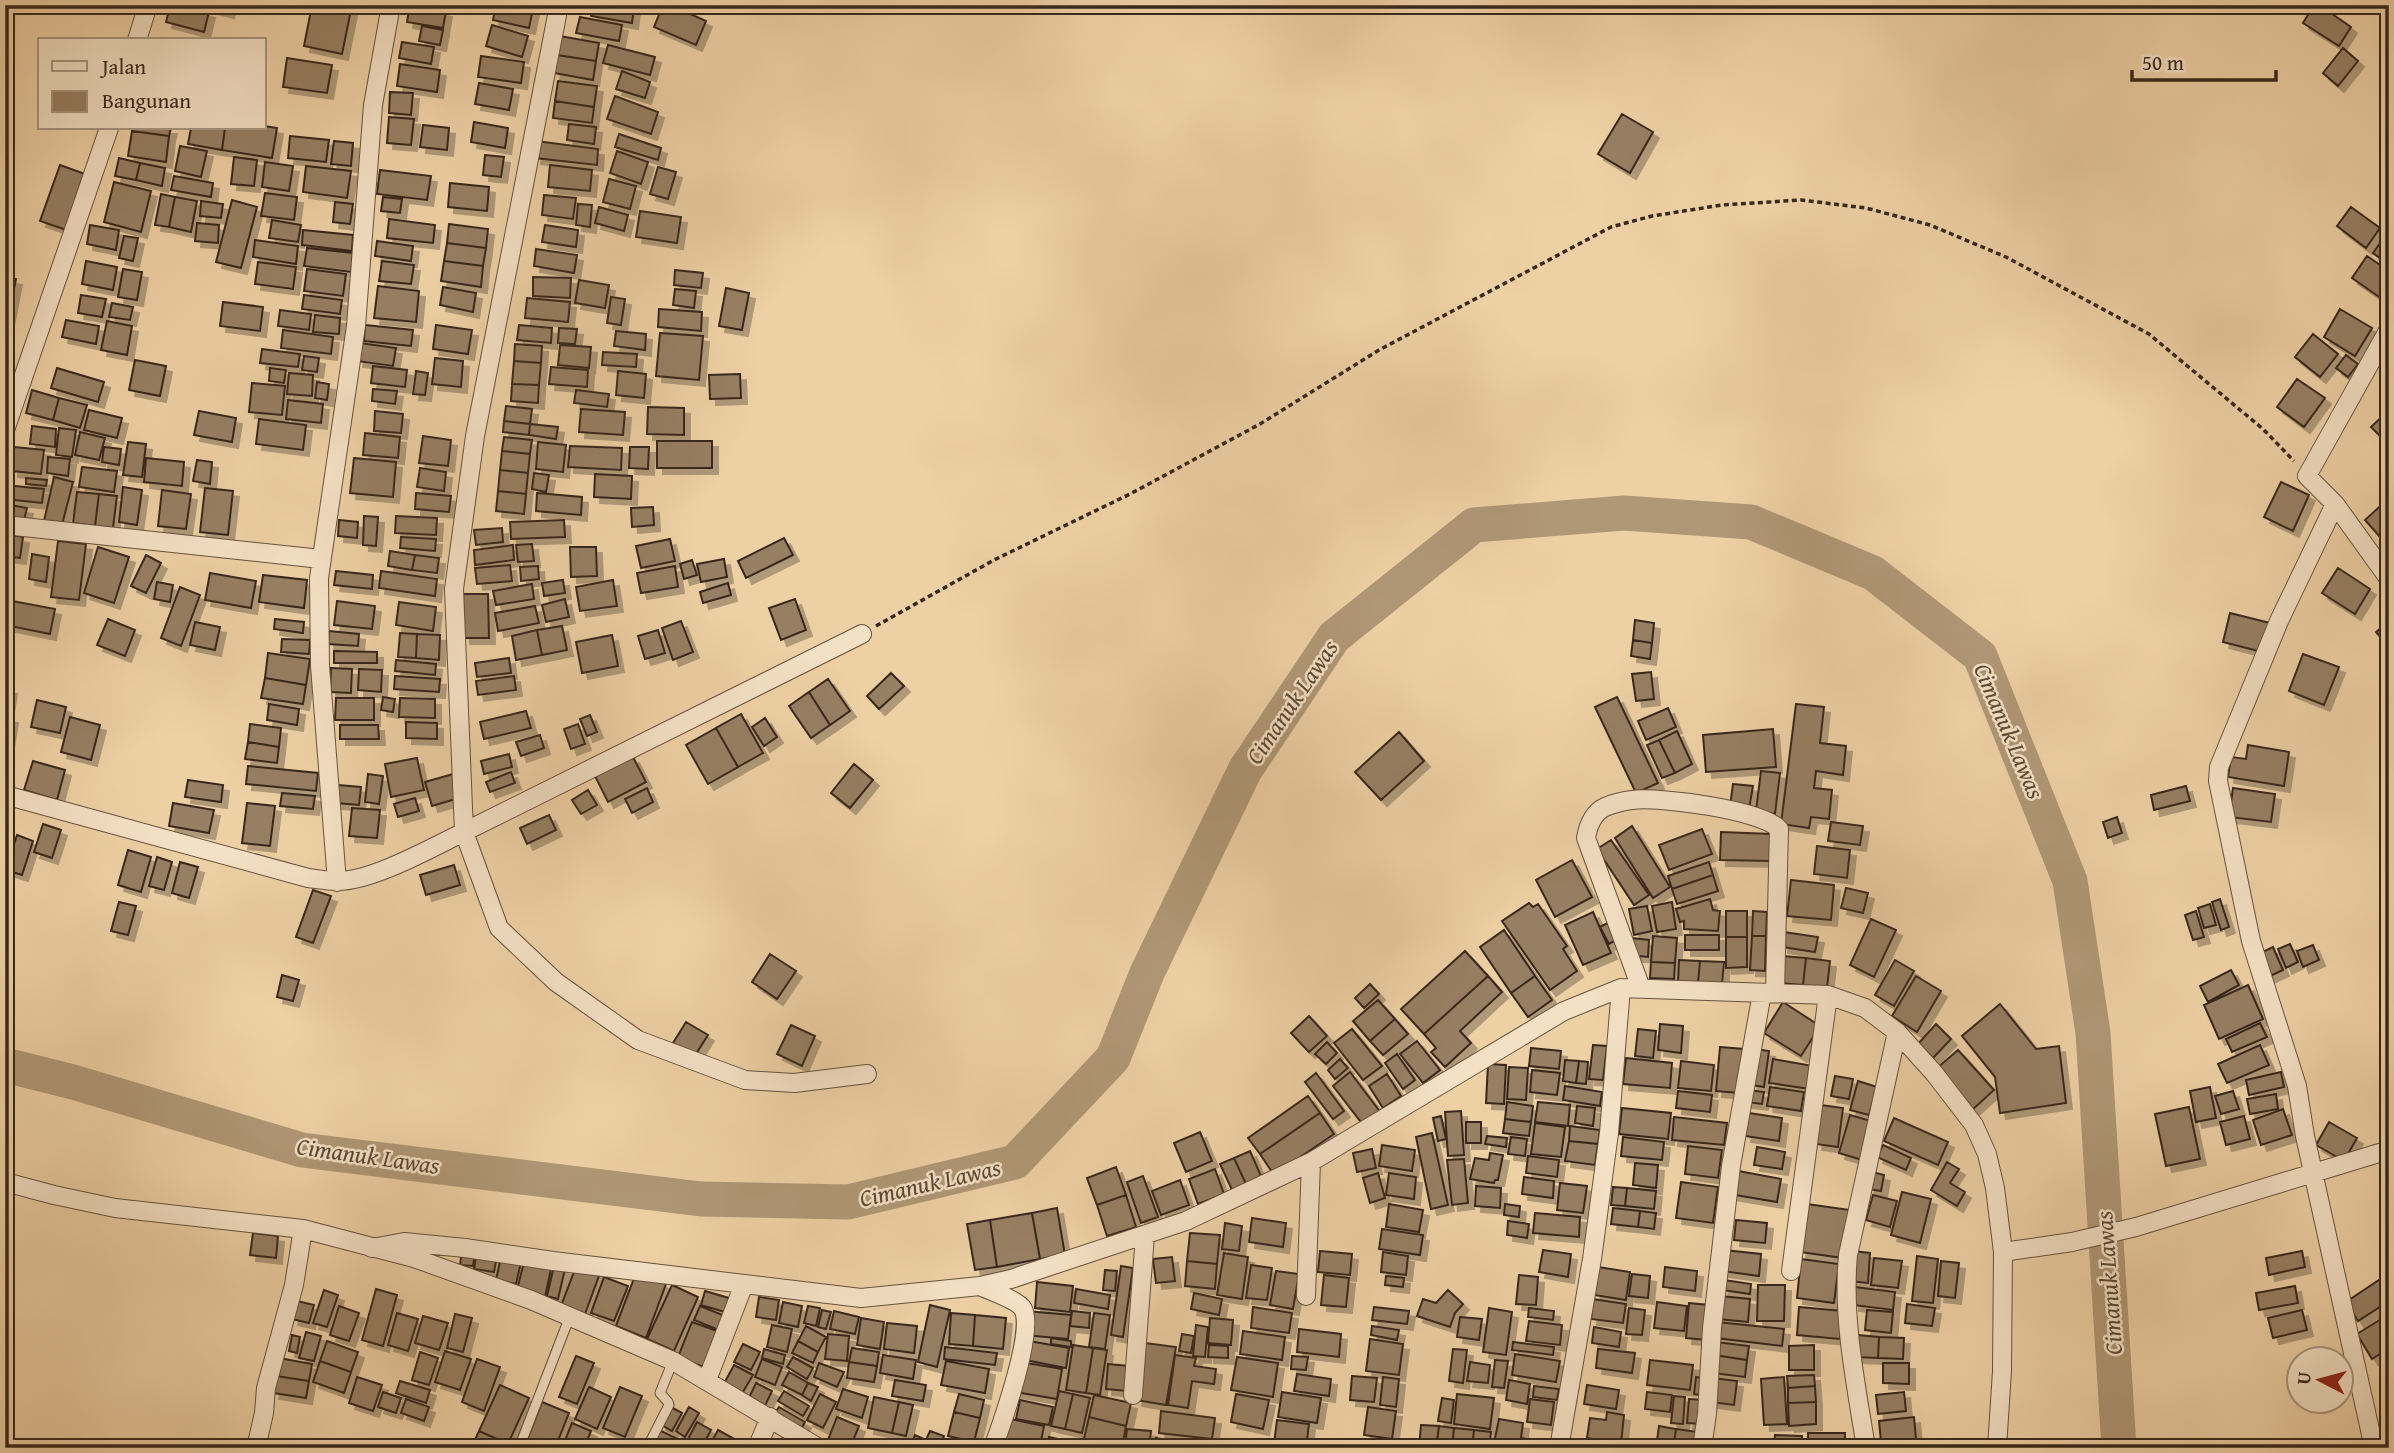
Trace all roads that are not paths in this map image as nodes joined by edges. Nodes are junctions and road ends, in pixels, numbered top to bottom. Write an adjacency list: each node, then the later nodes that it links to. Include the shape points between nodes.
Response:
1 (148, 5): 4 (street)
2 (391, 5): 10 (street, via 373,105 356,326)
3 (559, 5): 14 (street, via 475,436 454,589)
4 (138, 38)
5 (108, 130): 7 (street)
6 (2389, 329): 8 (street, via 2307,476)
7 (5, 430)
8 (2335, 504): 11 (street); 24 (street, via 2279,621 2219,767 2218,781 2251,941 2300,1096)
9 (5, 525): 10 (street)
10 (321, 559): 15 (street, via 320,666)
11 (2389, 579)
12 (862, 634): 14 (street)
13 (5, 795): 15 (street)
14 (464, 832): 15 (street, via 391,866); 21 (street, via 499,928 556,982 638,1040 744,1080 794,1083)
15 (337, 882)
16 (1621, 988): 17 (street); 23 (street, via 1564,1011); 45 (street, via 1609,1133)
17 (1641, 988): 18 (street); 18 (street, via 1586,838 1588,824 1604,808 1632,799 1747,813 1773,822 1779,829)
18 (1768, 993): 19 (street); 46 (street, via 1731,1167)
19 (1828, 995): 20 (street, via 1865,1008); 30 (street)
20 (1897, 1032): 29 (street, via 1974,1125 1995,1188); 47 (street, via 1846,1281)
21 (867, 1074)
22 (2389, 1150): 24 (street)
23 (1311, 1162): 27 (street, via 1186,1221); 33 (street)
24 (2314, 1172): 29 (street, via 2136,1227); 49 (street)
25 (5, 1182): 26 (street, via 116,1208)
26 (303, 1229): 28 (street); 40 (street)
27 (1145, 1235): 32 (street); 37 (street)
28 (372, 1248): 31 (street, via 404,1242); 34 (street, via 414,1258)
29 (2003, 1252): 48 (street)
30 (1791, 1271)
31 (744, 1284): 32 (street, via 861,1298); 36 (street)
32 (980, 1286): 44 (street, via 1019,1305 1025,1317 1021,1356)
33 (1306, 1296)
34 (570, 1315): 35 (street); 41 (lane)
35 (670, 1370): 36 (street); 42 (lane, via 660,1396 669,1405)
36 (707, 1380): 38 (street)
37 (1132, 1395)
38 (770, 1418): 39 (street); 43 (street)
39 (760, 1443)
40 (256, 1448)
41 (519, 1448)
42 (647, 1448)
43 (819, 1448)
44 (993, 1448)
45 (1559, 1448)
46 (1702, 1448)
47 (1866, 1448)
48 (1997, 1448)
49 (2374, 1448)

